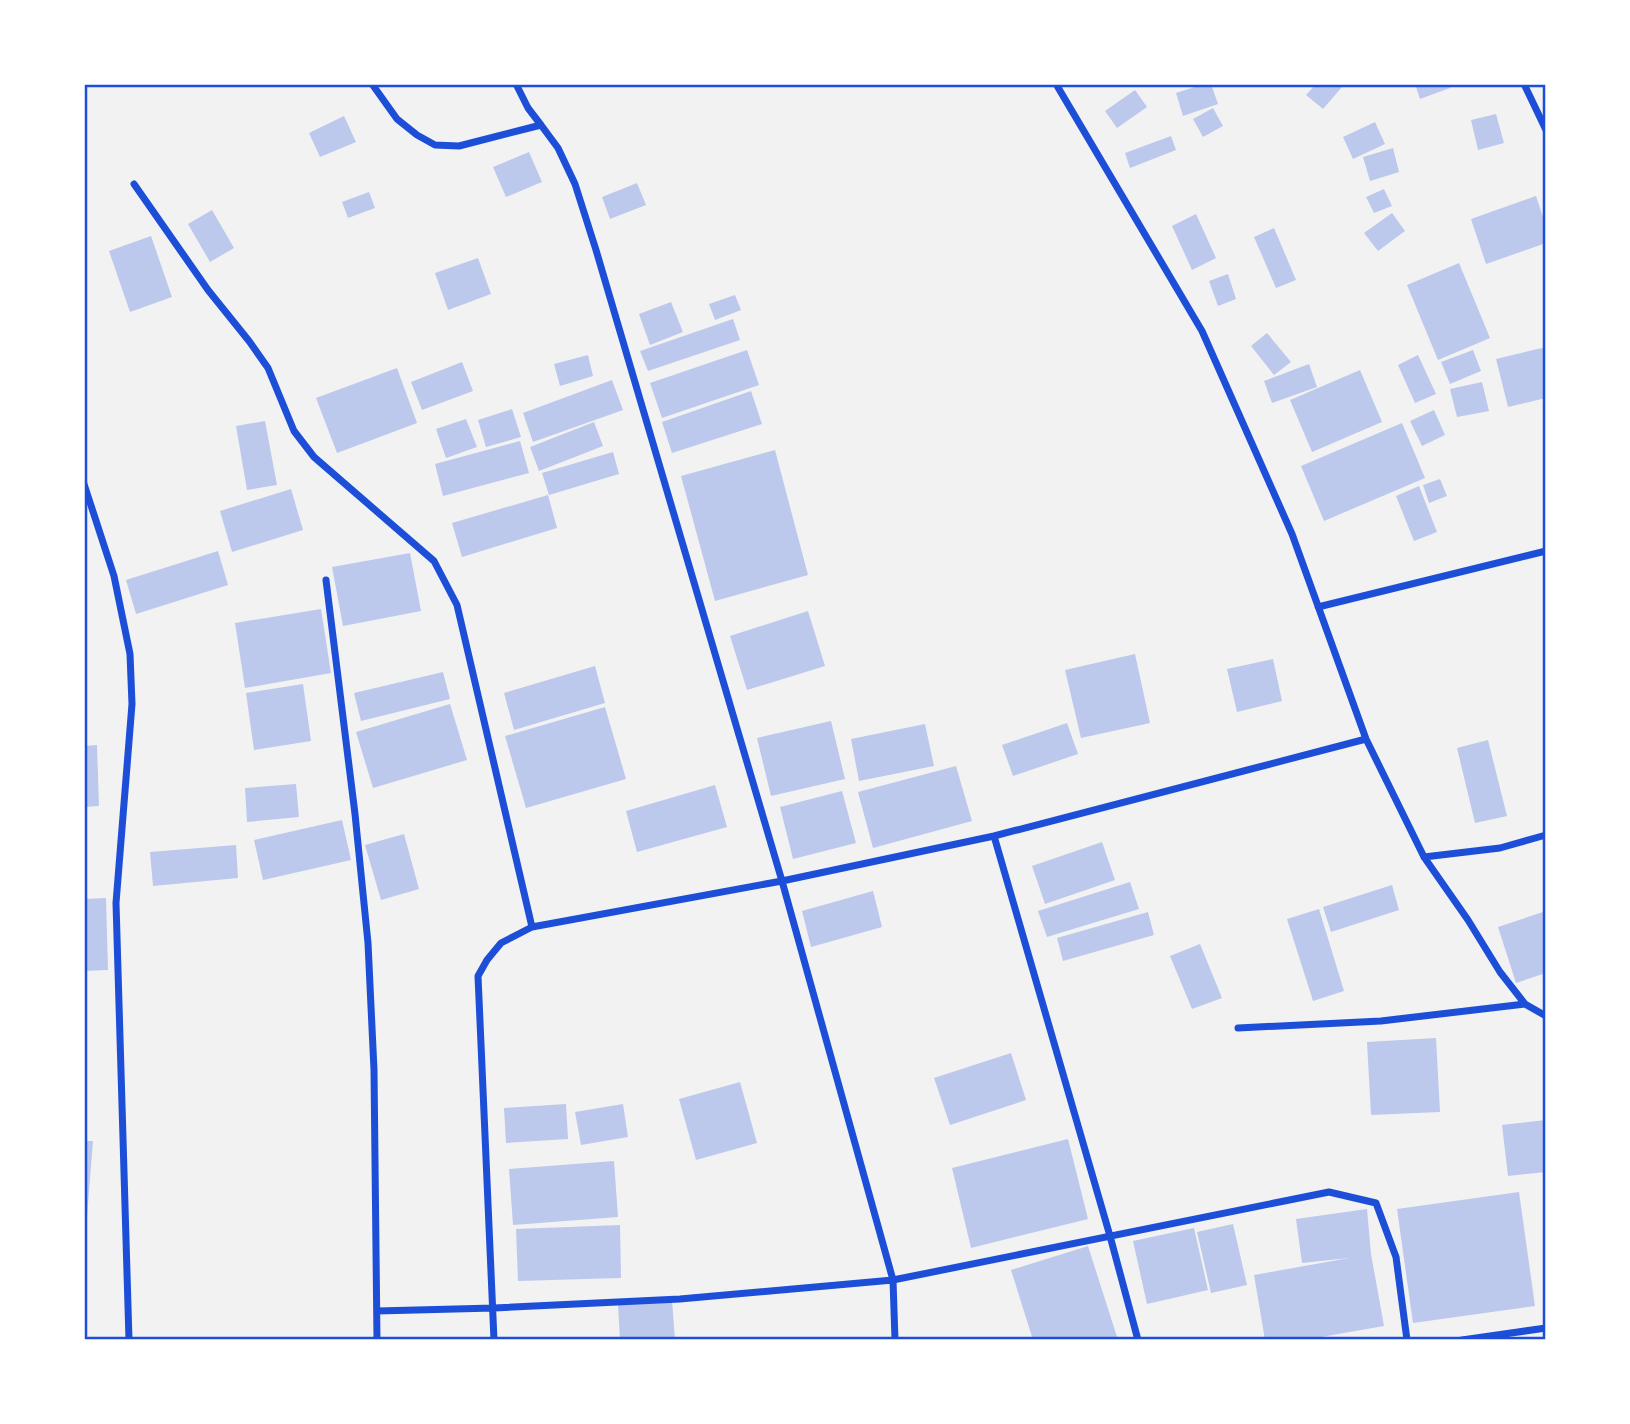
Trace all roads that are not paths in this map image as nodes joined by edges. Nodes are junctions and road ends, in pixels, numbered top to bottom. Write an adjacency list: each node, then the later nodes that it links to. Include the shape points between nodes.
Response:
1 (372, 84): 5 (street, via 397,119 435,145 459,146)
2 (516, 84): 5 (street)
3 (1056, 84): 11 (street, via 1202,331 1292,534)
4 (1524, 84): 6 (street)
5 (541, 125): 16 (street, via 575,184 592,236)
6 (1546, 130)
7 (134, 184): 17 (street, via 268,368 294,431 314,457 434,561 457,605)
8 (84, 484): 26 (street, via 114,576 130,654 132,704 116,903)
9 (1546, 551): 11 (street)
10 (326, 580): 24 (street, via 368,943)
11 (1318, 607): 12 (street)
12 (1366, 739): 14 (street); 15 (street)
13 (1546, 835): 15 (street, via 1500,848)
14 (994, 836): 16 (street); 21 (street)
15 (1424, 857): 18 (street)
16 (782, 881): 17 (street); 22 (street)
17 (533, 927): 23 (street, via 501,943 478,976)
18 (1525, 1004): 19 (street); 20 (street, via 1381,1021)
19 (1546, 1016)
20 (1238, 1028)
21 (1110, 1236): 22 (street); 30 (street); 31 (street, via 1329,1192 1376,1203 1396,1257)
22 (893, 1280): 23 (street, via 680,1299); 29 (street)
23 (494, 1308): 24 (street); 28 (street)
24 (377, 1311): 27 (street)
25 (1546, 1328): 32 (street)
26 (129, 1340)
27 (377, 1340)
28 (494, 1340)
29 (895, 1340)
30 (1138, 1340)
31 (1407, 1340)
32 (1462, 1340)

